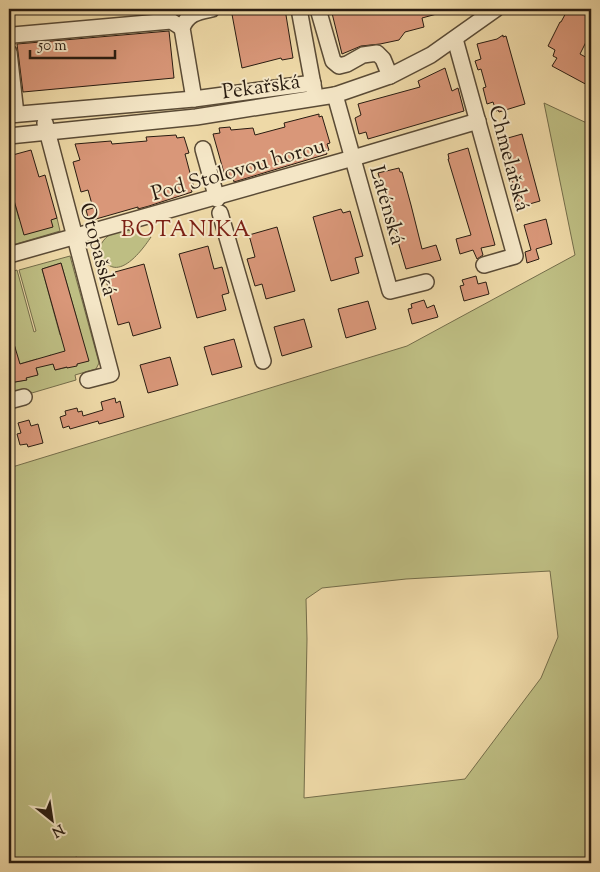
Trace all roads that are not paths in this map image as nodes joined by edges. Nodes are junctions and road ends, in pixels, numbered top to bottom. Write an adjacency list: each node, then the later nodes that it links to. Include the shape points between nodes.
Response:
1 (212, 9): 5 (street, via 186,18)
2 (299, 9): 10 (street)
3 (318, 9): 9 (street, via 332,61 339,66 363,55 377,53 384,59)
4 (496, 9): 7 (street, Pekařská)
5 (182, 28): 6 (street, via 171,21 13,35); 12 (street)
6 (9, 38)
7 (455, 39): 9 (street, Pekařská); 16 (street, Chmelařská)
8 (9, 52): 15 (street)
9 (390, 76): 11 (street, Pekařská)
10 (313, 83): 12 (street, Pekařská); 13 (street)
11 (335, 95): 13 (street, Pekařská); 20 (street, Laténská)
12 (194, 99): 14 (street, Pekařská)
13 (316, 99): 17 (street, Pekařská, via 196,117)
14 (44, 112): 15 (street, Pekařská); 17 (street, Otopašská)
15 (12, 115)
16 (478, 121): 20 (street, Pod Stolovou horou); 24 (street, Chmelařská, via 515,256)
17 (47, 132): 18 (street, Pekařská); 22 (street, Otopašská)
18 (9, 136)
19 (203, 149): 21 (street)
20 (353, 158): 21 (street, Pod Stolovou horou); 25 (street, Laténská, via 390,291)
21 (217, 203): 22 (street, Pod Stolovou horou); 26 (street)
22 (74, 238): 23 (street, Pod Stolovou horou); 27 (street, Otopašská, via 111,374)
23 (9, 255)
24 (484, 265)
25 (426, 282)
26 (263, 361)
27 (88, 380)
28 (24, 397): 29 (street)
29 (9, 401)

